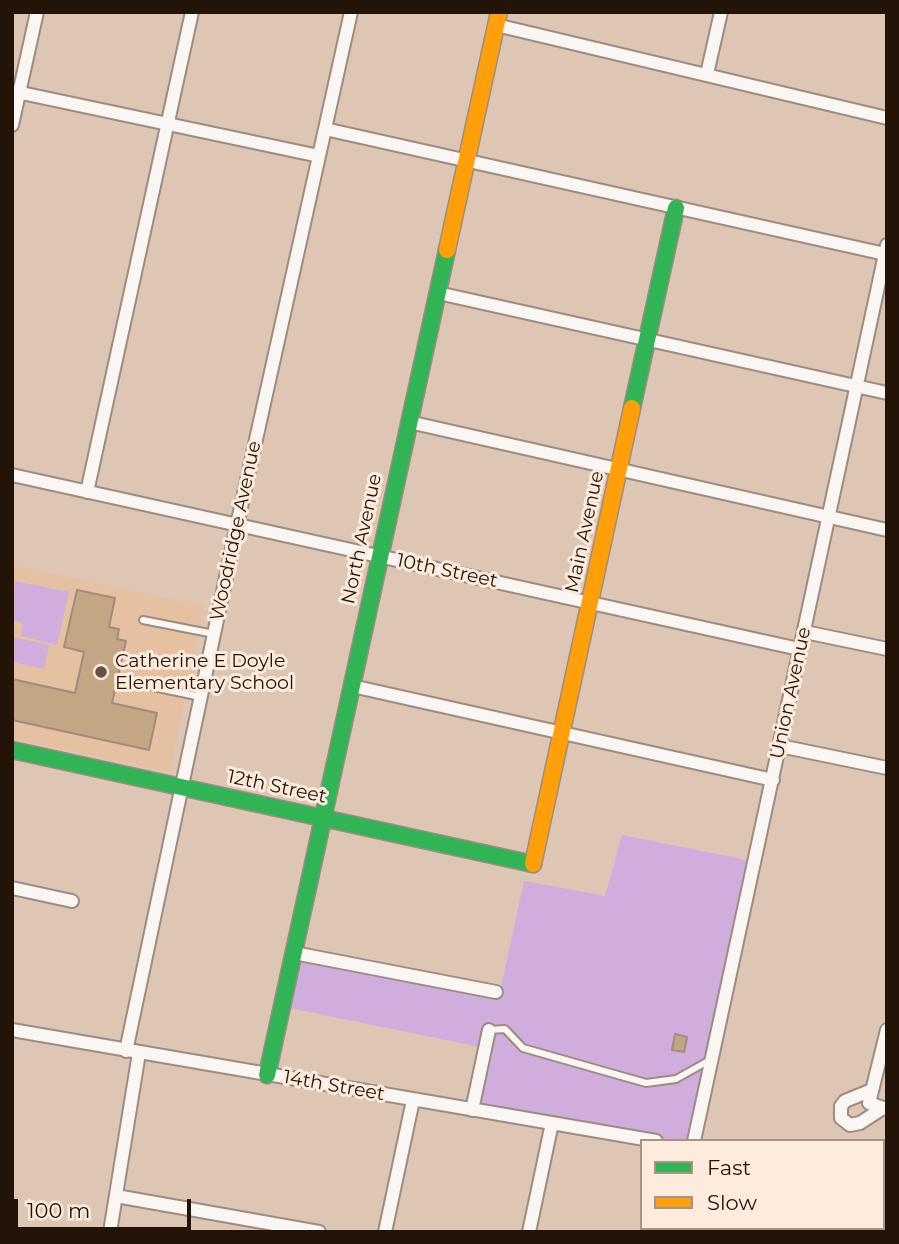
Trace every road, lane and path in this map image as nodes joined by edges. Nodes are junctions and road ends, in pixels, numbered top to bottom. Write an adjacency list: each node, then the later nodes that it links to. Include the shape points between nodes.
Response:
1 (37, 12): 7 (street)
2 (192, 12): 10 (street)
3 (351, 12): 11 (street, Woodridge Avenue)
4 (720, 12): 6 (street)
5 (497, 18): 6 (street); 13 (street, North Avenue)
6 (707, 74): 8 (street)
7 (16, 92): 9 (street); 10 (street)
8 (887, 118)
9 (12, 125)
10 (165, 125): 12 (street); 23 (street)
11 (325, 129): 12 (street, Woodridge Avenue); 13 (street)
12 (320, 156): 25 (street, Woodridge Avenue)
13 (467, 160): 14 (street); 16 (street, North Avenue)
14 (676, 208): 15 (street); 17 (street, Main Avenue)
15 (886, 250): 18 (street, Union Avenue)
16 (438, 293): 17 (street); 20 (street, North Avenue)
17 (648, 339): 18 (street); 21 (street, Main Avenue)
18 (857, 387): 19 (street); 24 (street, Union Avenue)
19 (887, 393)
20 (409, 422): 21 (street); 27 (street, North Avenue)
21 (620, 467): 24 (street); 28 (street, Main Avenue)
22 (12, 475): 23 (street, 10th Street)
23 (87, 492): 25 (street, 10th Street)
24 (828, 519): 26 (street); 30 (street, Union Avenue)
25 (237, 525): 27 (street, 10th Street); 31 (street, Woodridge Avenue)
26 (887, 530)
27 (380, 556): 28 (street, 10th Street); 34 (street, North Avenue)
28 (591, 603): 32 (street, 10th Street); 37 (street, Main Avenue)
29 (143, 620): 31 (lane)
30 (805, 632): 32 (street, Union Avenue); 33 (street)
31 (214, 634): 36 (street, Woodridge Avenue)
32 (799, 649): 38 (street, Union Avenue)
33 (887, 649)
34 (352, 686): 37 (street); 43 (street, North Avenue)
35 (153, 687): 36 (lane)
36 (201, 697): 42 (street, Woodridge Avenue)
37 (562, 733): 41 (street); 44 (street, Main Avenue)
38 (780, 746): 40 (street); 41 (street, Union Avenue)
39 (12, 750): 42 (street, 12th Street)
40 (887, 768)
41 (773, 780): 53 (street, Union Avenue)
42 (181, 787): 43 (street, 12th Street); 52 (street, Woodridge Avenue)
43 (323, 819): 44 (street, 12th Street); 47 (street, North Avenue)
44 (533, 864)
45 (12, 888): 46 (street)
46 (72, 901)
47 (294, 953): 48 (street); 54 (street, North Avenue)
48 (496, 992)
49 (12, 1030): 52 (street, 14th Street)
50 (489, 1030): 53 (lane, via 505,1029 523,1048 646,1083 676,1079); 58 (street)
51 (887, 1030): 55 (street)
52 (132, 1052): 54 (street, 14th Street); 62 (street, Woodridge Avenue)
53 (712, 1059): 61 (street, Union Avenue)
54 (267, 1075): 56 (street, 14th Street)
55 (872, 1090): 57 (street, via 869,1104); 57 (street, via 845,1101 841,1118 856,1125)
56 (413, 1100): 58 (street, 14th Street); 65 (street)
57 (885, 1108)
58 (472, 1110): 59 (street, 14th Street)
59 (552, 1123): 60 (street, 14th Street); 66 (street)
60 (644, 1139)
61 (694, 1139)
62 (116, 1196): 63 (street, Woodridge Avenue); 64 (street)
63 (110, 1232)
64 (319, 1232)
65 (385, 1232)
66 (529, 1232)

